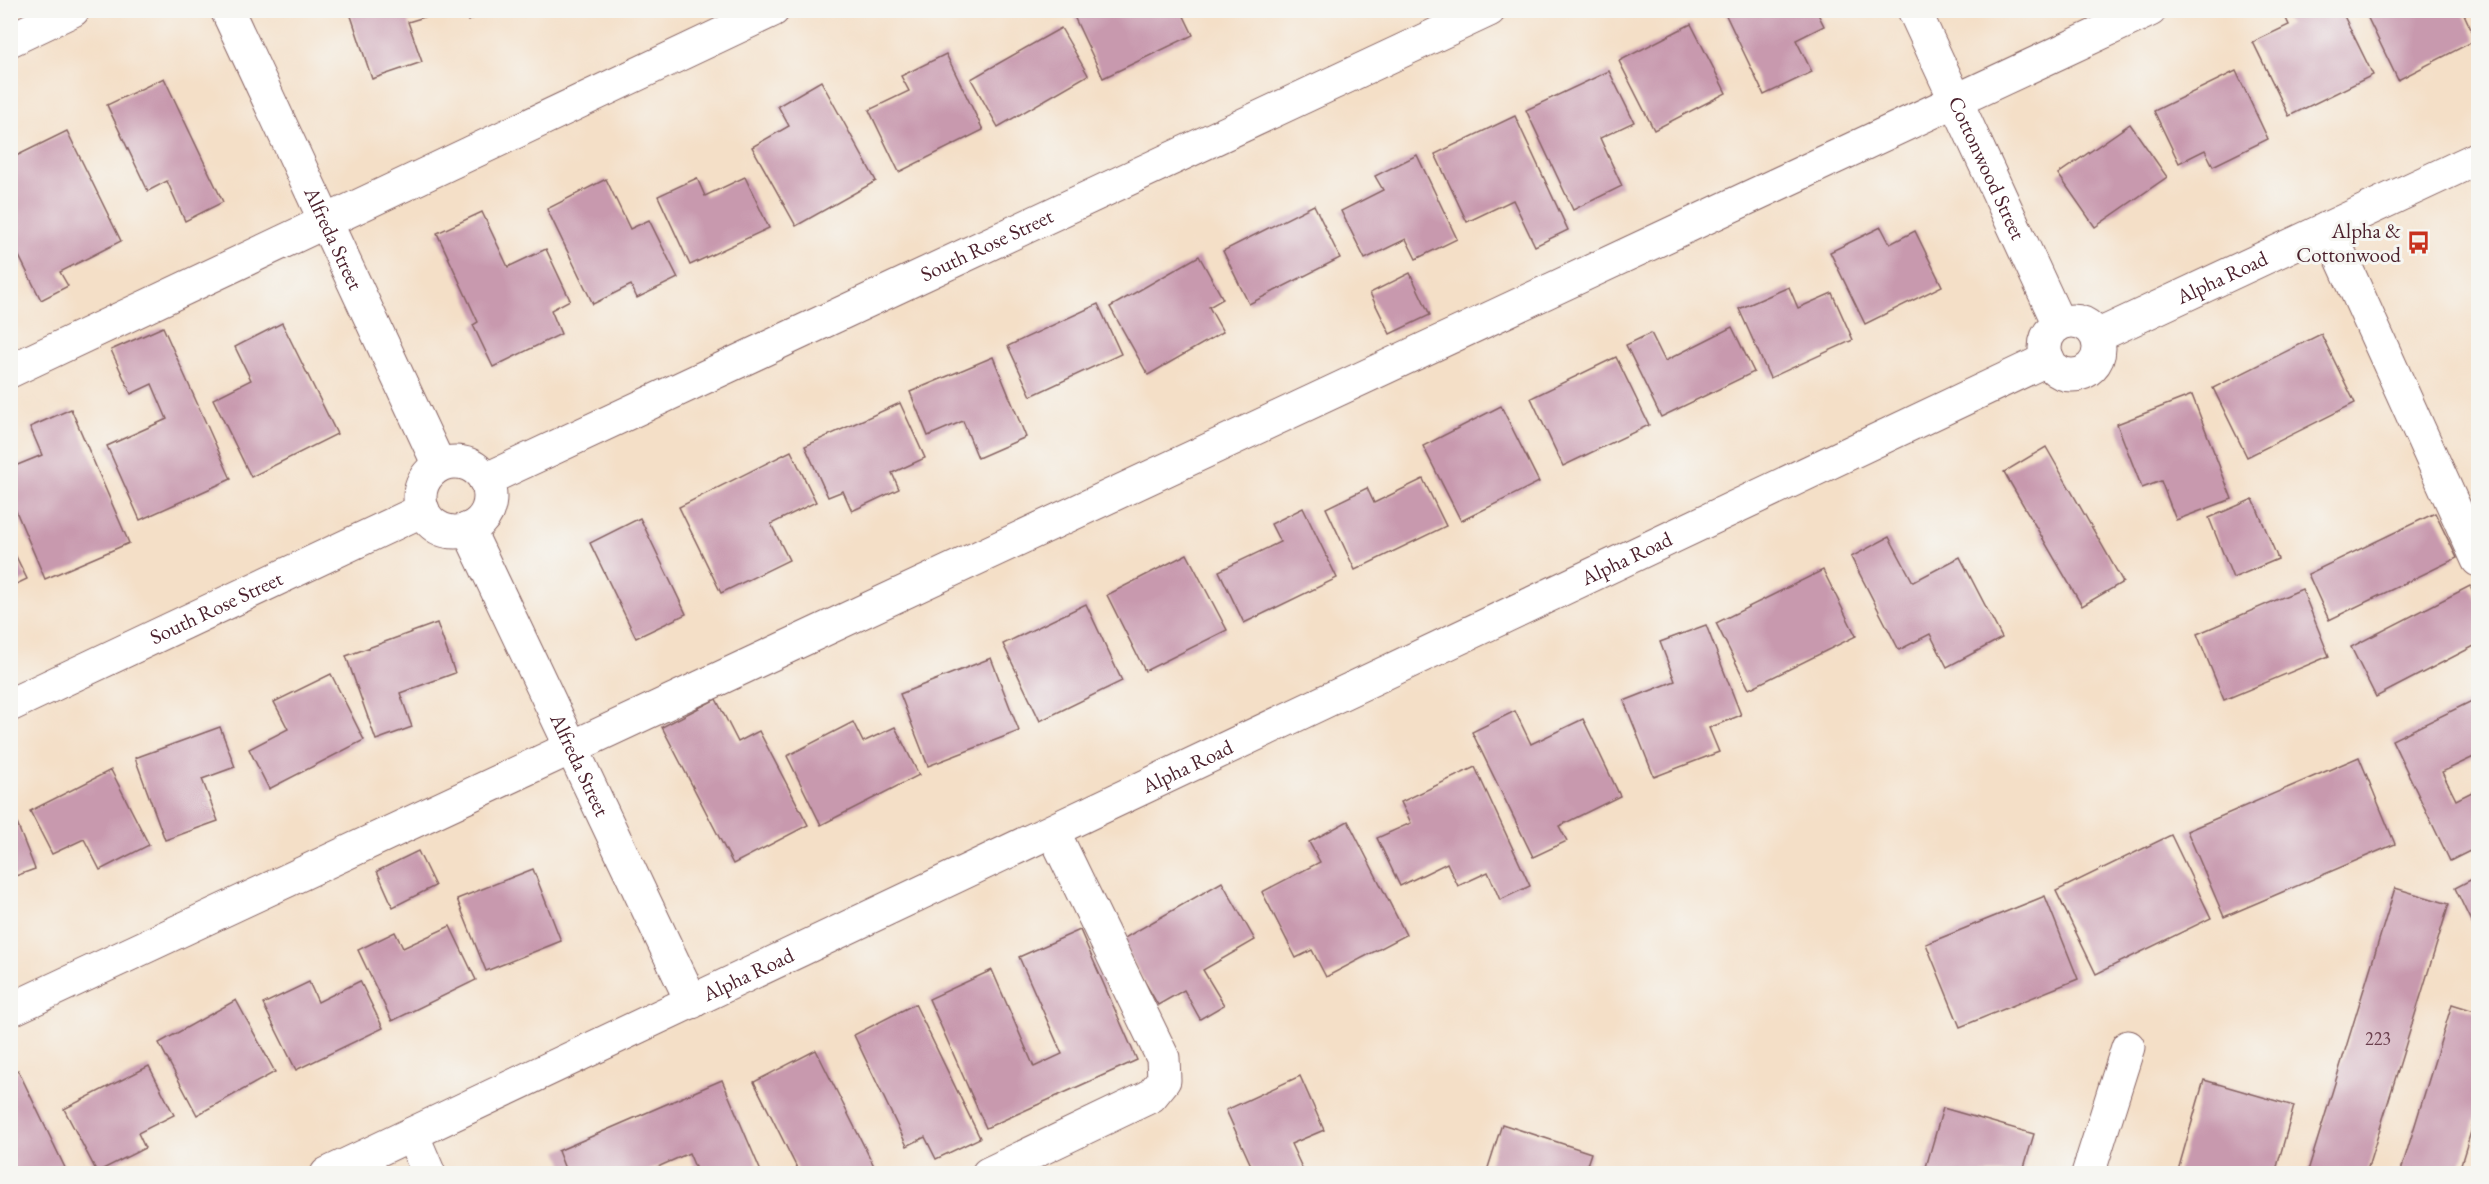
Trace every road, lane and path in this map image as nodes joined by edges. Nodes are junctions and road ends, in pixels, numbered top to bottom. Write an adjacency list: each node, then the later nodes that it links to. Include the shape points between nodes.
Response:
1 (73, 10): 7 (street)
2 (227, 10): 10 (street, Alfreda Street)
3 (773, 10): 10 (street)
4 (1489, 10): 17 (street, South Rose Street)
5 (1914, 10): 8 (street, Cottonwood Street)
6 (2150, 10): 8 (street)
7 (10, 40)
8 (1956, 101): 12 (street, Cottonwood Street); 22 (street)
9 (2478, 158): 11 (street, Alpha Road)
10 (325, 222): 15 (street); 16 (street, Alfreda Street)
11 (2328, 228): 13 (street, Alpha Road); 20 (street)
12 (2059, 324): 13 (street, via 2085,323); 14 (street, via 2048,336)
13 (2097, 336): 14 (street, via 2099,353 2091,368 2084,372 2067,374)
14 (2048, 359): 23 (street, Alpha Road)
15 (10, 371)
16 (439, 465): 17 (street, via 460,462); 18 (street, via 424,480 420,500)
17 (485, 480): 19 (street, via 489,491 485,514)
18 (423, 510): 19 (street, via 436,526 457,532); 21 (street, South Rose Street)
19 (468, 529): 22 (street, Alfreda Street)
20 (2478, 560)
21 (10, 705)
22 (571, 748): 24 (street, Alfreda Street); 25 (street)
23 (1053, 831): 24 (street, Alpha Road); 30 (street, via 1163,1058 1164,1080 1151,1096)
24 (692, 1002): 27 (street, Alpha Road)
25 (10, 1010)
26 (2128, 1047): 31 (street)
27 (412, 1134): 28 (street, Alpha Road); 29 (street)
28 (327, 1173)
29 (429, 1173)
30 (988, 1173)
31 (2088, 1173)

